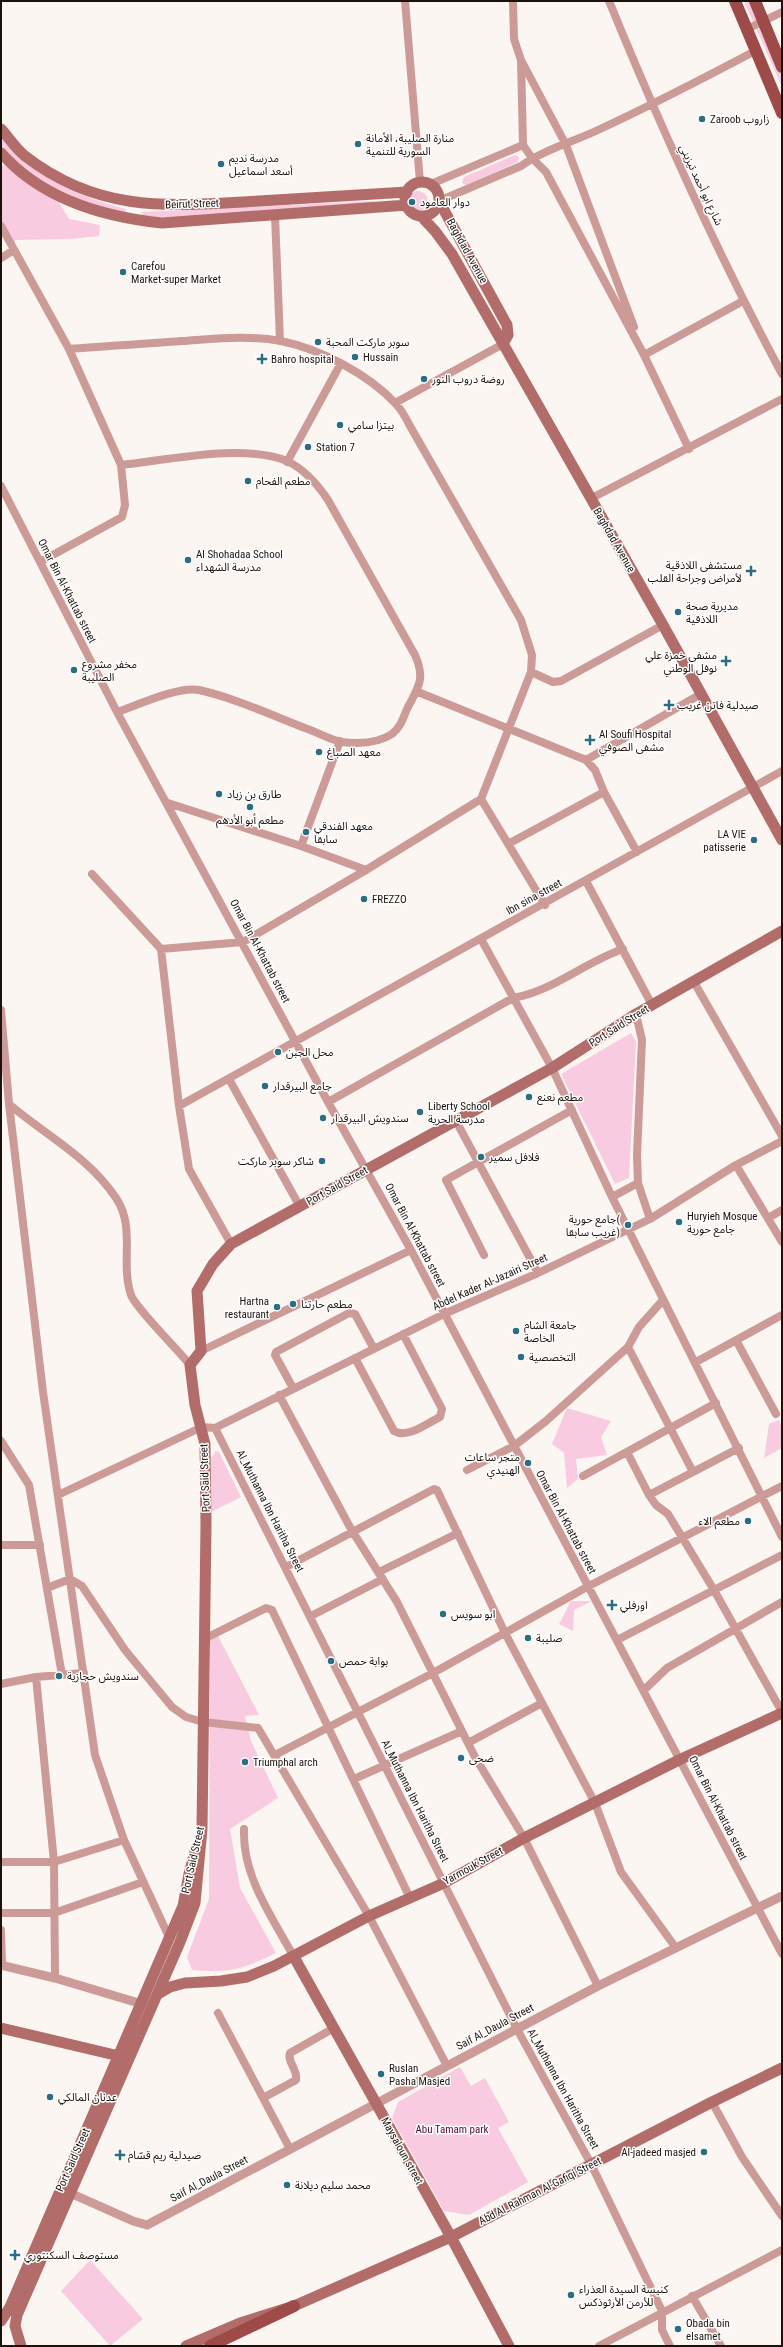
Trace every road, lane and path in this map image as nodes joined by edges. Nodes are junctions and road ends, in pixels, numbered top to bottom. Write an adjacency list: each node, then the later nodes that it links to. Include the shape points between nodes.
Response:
1 (404, 1): 19 (street)
2 (514, 1): 10 (street, via 514,40)
3 (609, 1): 12 (street, شارع ابو أحمد تيزيني)
4 (734, 1): 8 (main road)
5 (755, 1): 7 (main road)
6 (782, 12): 7 (street)
7 (763, 21): 8 (street); 11 (main road)
8 (747, 29): 9 (main road)
9 (756, 50): 12 (street); 13 (main road)
10 (521, 60): 15 (street); 16 (street)
11 (782, 67)
12 (652, 105): 16 (street); 30 (street, شارع ابو أحمد تيزيني)
13 (782, 113)
14 (1, 129): 22 (main road, Beirut Street, via 24,155 55,175 83,190)
15 (523, 145): 18 (street); 19 (street)
16 (566, 145): 18 (street); 34 (street)
17 (1, 152): 26 (main road, Beirut Street, via 25,175 54,194 84,208)
18 (532, 158): 21 (street, via 521,166); 34 (street, via 546,172)
19 (426, 183): 20 (main road, via 412,185); 21 (main road, via 438,191)
20 (407, 192): 22 (main road, Beirut Street, via 210,204); 23 (main road)
21 (439, 201): 25 (main road, via 435,210); 32 (main road, Baghdad Avenue, via 507,325 508,335)
22 (137, 204): 26 (main road)
23 (406, 205): 24 (main road, Beirut Street); 25 (main road)
24 (275, 216): 26 (main road, Beirut Street, via 162,223); 31 (street)
25 (420, 216): 32 (main road, Baghdad Avenue, via 452,254)
26 (133, 220)
27 (1, 226): 28 (street)
28 (14, 250): 29 (street); 33 (street)
29 (1, 258)
30 (743, 301): 34 (street); 36 (street, شارع ابو أحمد تيزيني)
31 (280, 341): 33 (street, via 212,339); 35 (street, via 311,350)
32 (503, 344): 38 (street); 43 (main road, Baghdad Avenue)
33 (69, 349): 41 (street)
34 (644, 354): 39 (street)
35 (341, 363): 38 (street); 40 (street)
36 (782, 374)
37 (782, 399): 39 (street)
38 (395, 403): 46 (street, via 521,620 532,655)
39 (689, 449): 43 (street)
40 (287, 462): 41 (street, via 271,456 236,452); 47 (street, via 314,482 328,500 415,655 421,676)
41 (121, 465): 44 (street, via 125,505 122,517)
42 (2, 491): 44 (street, Omar Bin Al-Khattab street)
43 (590, 500): 45 (main road, Baghdad Avenue)
44 (40, 562): 49 (street, Omar Bin Al-Khattab street)
45 (663, 625): 46 (street, via 561,682 553,682); 48 (main road, Baghdad Avenue)
46 (531, 672): 50 (street)
47 (418, 692): 50 (street); 51 (street, via 407,709 403,722 393,733 379,741 362,744)
48 (701, 694): 52 (street); 54 (main road, Baghdad Avenue)
49 (117, 712): 51 (street, via 185,690 198,690 247,705); 57 (street, Omar Bin Al-Khattab street)
50 (508, 729): 52 (street); 56 (street, via 487,790)
51 (340, 742): 60 (street)
52 (586, 760): 55 (street, via 594,770)
53 (782, 771): 54 (street, Ibn sina street)
54 (753, 787): 58 (main road, Baghdad Avenue); 61 (street, Ibn sina street)
55 (604, 792): 59 (street); 61 (street)
56 (481, 799): 59 (street); 62 (street)
57 (168, 803): 60 (street); 68 (street, Omar Bin Al-Khattab street)
58 (782, 840)
59 (508, 844): 65 (street)
60 (301, 846): 62 (street)
61 (637, 852): 64 (street, Ibn sina street)
62 (366, 870): 68 (street)
63 (92, 874): 69 (street)
64 (586, 881): 65 (street, Ibn sina street); 70 (street)
65 (545, 904): 67 (street, Ibn sina street)
66 (782, 932): 71 (main road, Port Said Street)
67 (482, 939): 72 (street); 76 (street, Ibn sina street)
68 (243, 942): 69 (street); 76 (street, Omar Bin Al-Khattab street)
69 (161, 949): 81 (street)
70 (623, 949): 72 (street, via 564,979); 73 (street)
71 (694, 982): 73 (main road, Port Said Street); 84 (street)
72 (513, 998): 77 (street); 79 (street)
73 (652, 1005): 75 (main road, Port Said Street)
74 (1, 1010): 80 (street)
75 (636, 1014): 77 (main road, Port Said Street); 89 (street, via 642,1040)
76 (296, 1042): 78 (street, Ibn sina street); 79 (street, Omar Bin Al-Khattab street)
77 (552, 1068): 82 (street); 83 (main road, Port Said Street)
78 (229, 1079): 81 (street, Ibn sina street); 91 (street)
79 (328, 1102): 88 (street, Omar Bin Al-Khattab street)
80 (9, 1104): 111 (street, via 36,1127 71,1149 116,1198 126,1220 131,1297); 127 (street, via 43,1392)
81 (179, 1106): 97 (street, via 189,1169)
82 (572, 1110): 86 (street); 90 (street)
83 (456, 1121): 86 (street); 88 (main road, Port Said Street)
84 (782, 1136)
85 (782, 1141): 87 (street, Abdel Kader Al-Jazairi Street)
86 (478, 1162): 99 (street, via 446,1181); 100 (street)
87 (736, 1165): 93 (street); 94 (street, Abdel Kader Al-Jazairi Street)
88 (366, 1169): 91 (main road, Port Said Street); 98 (street, Omar Bin Al-Khattab street)
89 (638, 1183): 90 (street); 94 (street)
90 (612, 1197): 95 (street)
91 (300, 1207): 97 (main road, Port Said Street)
92 (782, 1210): 93 (street)
93 (768, 1218): 96 (street)
94 (650, 1219): 95 (street, Abdel Kader Al-Jazairi Street)
95 (628, 1229): 100 (street, Abdel Kader Al-Jazairi Street); 101 (street)
96 (782, 1242)
97 (231, 1244): 108 (main road, Port Said Street, via 213,1264 197,1291)
98 (412, 1250): 102 (street, Omar Bin Al-Khattab street); 108 (street)
99 (484, 1256)
100 (538, 1273): 102 (street, Abdel Kader Al-Jazairi Street)
101 (663, 1300): 106 (street, via 639,1327); 110 (street)
102 (444, 1314): 104 (street, Abdel Kader Al-Jazairi Street); 120 (street, Omar Bin Al-Khattab street)
103 (782, 1315): 105 (street)
104 (403, 1334): 107 (street, Abdel Kader Al-Jazairi Street); 109 (street, via 442,1409 440,1417 430,1422 406,1433 399,1434 394,1431)
105 (736, 1340): 110 (street); 115 (street)
106 (628, 1347): 118 (street); 120 (street, via 546,1421)
107 (374, 1349): 109 (street, Abdel Kader Al-Jazairi Street); 112 (street, via 355,1314 349,1313 276,1352 275,1355)
108 (201, 1351): 111 (main road)
109 (355, 1358): 112 (street, Abdel Kader Al-Jazairi Street)
110 (696, 1362): 114 (street)
111 (190, 1365): 116 (main road, Port Said Street, via 195,1405)
112 (293, 1388): 113 (street, Abdel Kader Al-Jazairi Street)
113 (279, 1395): 117 (street, Abdel Kader Al-Jazairi Street); 130 (street)
114 (716, 1403): 118 (street); 121 (street)
115 (776, 1414)
116 (202, 1427): 117 (street); 127 (street); 147 (main road, Port Said Street, via 205,1444 206,1524)
117 (215, 1428): 137 (street, Al_Muthanna Ibn Haritha Street)
118 (669, 1428): 122 (street); 124 (street)
119 (1, 1441): 135 (street, via 29,1485)
120 (514, 1446): 123 (street); 140 (street, Omar Bin Al-Khattab street)
121 (738, 1448): 124 (street); 129 (street)
122 (627, 1452): 125 (street); 128 (street)
123 (467, 1470)
124 (693, 1472): 128 (street)
125 (583, 1476)
126 (782, 1486): 129 (street)
127 (58, 1495): 139 (street)
128 (649, 1495): 133 (street, via 656,1505 668,1514)
129 (762, 1497): 132 (street); 133 (street)
130 (353, 1532): 131 (street, via 434,1489 438,1491); 137 (street); 138 (street)
131 (458, 1533): 138 (street); 146 (street)
132 (782, 1537)
133 (682, 1540): 140 (street); 142 (street)
134 (1, 1545): 135 (street)
135 (40, 1545): 141 (street)
136 (782, 1555): 142 (street)
137 (286, 1567): 144 (street, Al_Muthanna Ibn Haritha Street)
138 (381, 1575): 144 (street); 150 (street)
139 (70, 1579): 141 (street); 149 (street); 158 (street, via 86,1590 125,1650 165,1700 179,1712)
140 (587, 1587): 146 (street); 148 (street, Omar Bin Al-Khattab street)
141 (47, 1588): 151 (street)
142 (714, 1590): 145 (street); 148 (street)
143 (782, 1602): 145 (street)
144 (311, 1616): 156 (street, Al_Muthanna Ibn Haritha Street)
145 (736, 1628): 154 (street, via 667,1668); 157 (street)
146 (505, 1633): 150 (street); 155 (street)
147 (204, 1639): 158 (main road, Port Said Street); 159 (street, via 266,1608 272,1610)
148 (617, 1640): 154 (street, Omar Bin Al-Khattab street)
149 (84, 1673): 151 (street); 170 (street, via 95,1756)
150 (433, 1673): 156 (street); 160 (street)
151 (62, 1675): 152 (street)
152 (36, 1677): 153 (street); 172 (street)
153 (1, 1684)
154 (644, 1690): 163 (street, Omar Bin Al-Khattab street)
155 (542, 1703): 161 (street); 166 (street)
156 (358, 1713): 159 (street); 164 (street, Al_Muthanna Ibn Haritha Street)
157 (782, 1713): 163 (main road, Yarmouk Street)
158 (204, 1722): 162 (street, via 258,1728); 167 (main road, Port Said Street)
159 (329, 1728): 162 (street); 165 (street)
160 (462, 1731): 161 (street); 164 (street)
161 (468, 1743): 169 (street)
162 (275, 1755): 180 (street)
163 (681, 1759): 166 (main road, Yarmouk Street); 177 (street, Omar Bin Al-Khattab street)
164 (385, 1766): 165 (street); 174 (street, Al_Muthanna Ibn Haritha Street)
165 (354, 1779): 176 (street)
166 (595, 1803): 169 (main road, Yarmouk Street); 183 (street, via 621,1872)
167 (202, 1829): 182 (main road, Port Said Street, via 188,1874 183,1906); 189 (main road, via 195,1903)
168 (244, 1829): 185 (street, via 243,1848 260,1896)
169 (524, 1838): 174 (main road, Yarmouk Street); 188 (street)
170 (124, 1840): 172 (street); 173 (street)
171 (1, 1862): 172 (street)
172 (54, 1862): 179 (street)
173 (143, 1882): 179 (street); 182 (street)
174 (444, 1883): 176 (main road, Yarmouk Street); 194 (street, Al_Muthanna Ibn Haritha Street)
175 (782, 1896): 177 (street, Saif Al_Daula Street)
176 (410, 1898): 180 (main road, Yarmouk Street)
177 (758, 1908): 183 (street, Saif Al_Daula Street); 184 (street, Omar Bin Al-Khattab street)
178 (1, 1913): 179 (street)
179 (54, 1913): 187 (street)
180 (369, 1916): 185 (main road, Yarmouk Street); 196 (street)
181 (1, 1930): 186 (street)
182 (169, 1937): 190 (main road, Port Said Street)
183 (676, 1948): 188 (street, Saif Al_Daula Street)
184 (782, 1954)
185 (294, 1957): 189 (main road, Yarmouk Street, via 247,1977 185,1983); 193 (main road, Maysaloun street)
186 (1, 1965): 187 (street)
187 (55, 1978): 190 (street)
188 (598, 1986): 194 (street, Saif Al_Daula Street)
189 (158, 1994): 203 (main road)
190 (142, 2004): 195 (main road, Port Said Street)
191 (218, 2013): 198 (street)
192 (1, 2028): 195 (main road)
193 (334, 2028): 198 (street, via 290,2053 296,2080); 200 (main road, Maysaloun street)
194 (517, 2029): 196 (street, Saif Al_Daula Street); 202 (street, Al_Muthanna Ibn Haritha Street)
195 (119, 2056): 210 (main road, Port Said Street, via 10,2307)
196 (447, 2066): 200 (street, Saif Al_Daula Street)
197 (782, 2068): 199 (main road, Abd Al_Rahman Al-Gafiqi Street)
198 (263, 2098): 201 (street)
199 (712, 2102): 202 (main road, Abd Al_Rahman Al-Gafiqi Street); 204 (street, via 742,2156)
200 (376, 2104): 201 (street, Saif Al_Daula Street); 205 (main road, Maysaloun street)
201 (290, 2150): 203 (street, Saif Al_Daula Street, via 147,2225 133,2222)
202 (592, 2164): 205 (main road, Abd Al_Rahman Al-Gafiqi Street); 209 (street, Al_Muthanna Ibn Haritha Street)
203 (70, 2193): 211 (main road, via 17,2315 15,2326)
204 (782, 2216)
205 (451, 2237): 208 (main road, Abd Al_Rahman Al-Gafiqi Street); 214 (main road, Maysaloun street)
206 (782, 2250): 207 (street)
207 (692, 2296): 209 (street); 217 (street)
208 (294, 2306): 212 (main road, Abd Al_Rahman Al-Gafiqi Street, via 240,2323); 213 (main road)
209 (662, 2311): 215 (street); 216 (street, via 662,2330)
210 (1, 2321)
211 (21, 2346)
212 (186, 2346)
213 (210, 2346)
214 (509, 2346)
215 (599, 2346)
216 (670, 2346)
217 (721, 2346)

